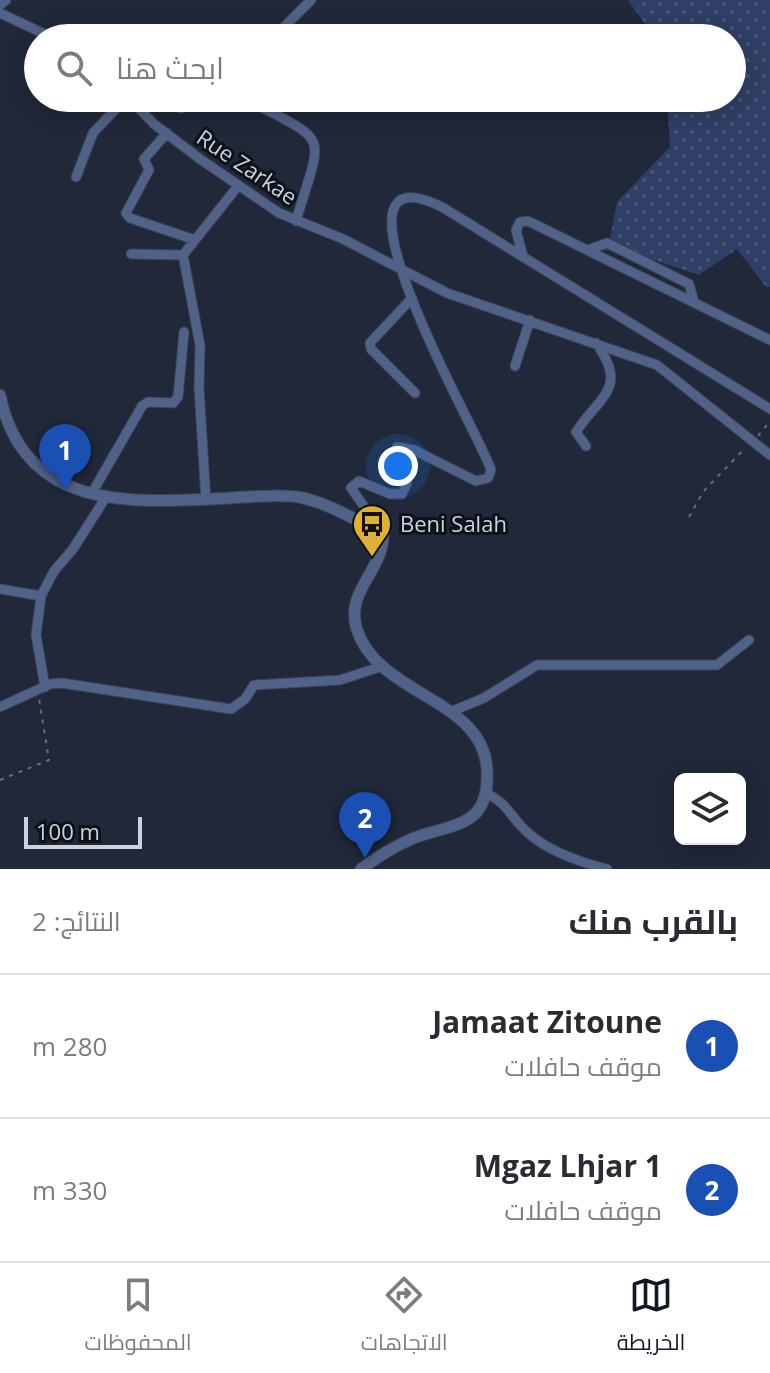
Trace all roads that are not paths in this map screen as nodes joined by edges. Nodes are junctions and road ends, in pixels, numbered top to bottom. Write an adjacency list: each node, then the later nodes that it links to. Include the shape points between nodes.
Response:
1 (6, 0): 3 (street)
2 (311, 0): 6 (street)
3 (0, 5)
4 (0, 13): 5 (street)
5 (24, 24)
6 (287, 24)
7 (114, 112): 11 (street, via 93,133)
8 (144, 112): 10 (street, Rue Zarkae)
9 (271, 112): 13 (street, via 315,141 314,170)
10 (167, 133): 12 (street, Rue Zarkae); 14 (street, via 144,159 149,170 126,213)
11 (76, 177)
12 (238, 186): 13 (street, Rue Zarkae); 14 (street)
13 (296, 221): 19 (street, Rue Zarkae)
14 (195, 240): 17 (street)
15 (588, 250): 18 (street, via 528,221 516,230); 21 (street); 21 (street, via 607,243 646,260 689,284)
16 (131, 254): 17 (street)
17 (183, 255): 34 (street, via 200,345)
18 (523, 257): 19 (street, via 442,207 413,199 399,203 390,218); 29 (street)
19 (400, 270): 20 (street); 22 (street, Rue Zarkae, via 453,295)
20 (412, 298): 27 (street, via 370,343); 35 (street, via 491,470 488,478 476,481 397,447 394,456 407,483 402,494 359,481 351,488)
21 (694, 302): 24 (street)
22 (530, 320): 25 (street, Rue Zarkae); 26 (street)
23 (184, 332): 32 (street, via 178,397 173,403 142,406)
24 (770, 340)
25 (596, 343): 30 (street, via 612,379 603,400 576,432); 31 (street, Rue Zarkae, via 661,367)
26 (515, 366)
27 (415, 393)
28 (0, 395): 32 (street, via 21,453 52,476)
29 (770, 409)
30 (586, 446)
31 (770, 455)
32 (92, 493): 33 (street)
33 (106, 497): 34 (street); 37 (street)
34 (206, 500): 35 (street, via 303,498)
35 (383, 533): 39 (street, via 381,551 354,608 362,641)
36 (0, 589): 37 (street)
37 (41, 596): 40 (street, via 36,635)
38 (749, 640): 42 (street, via 717,665 537,665)
39 (380, 667): 40 (street, via 340,680 254,685 231,709 83,684); 42 (street)
40 (41, 688): 41 (street)
41 (0, 707)
42 (450, 712): 43 (street, via 475,733 485,750)
43 (486, 793): 44 (street, via 470,818 404,842); 45 (street, via 506,804 532,835 576,860)
44 (361, 869)
45 (607, 869)

